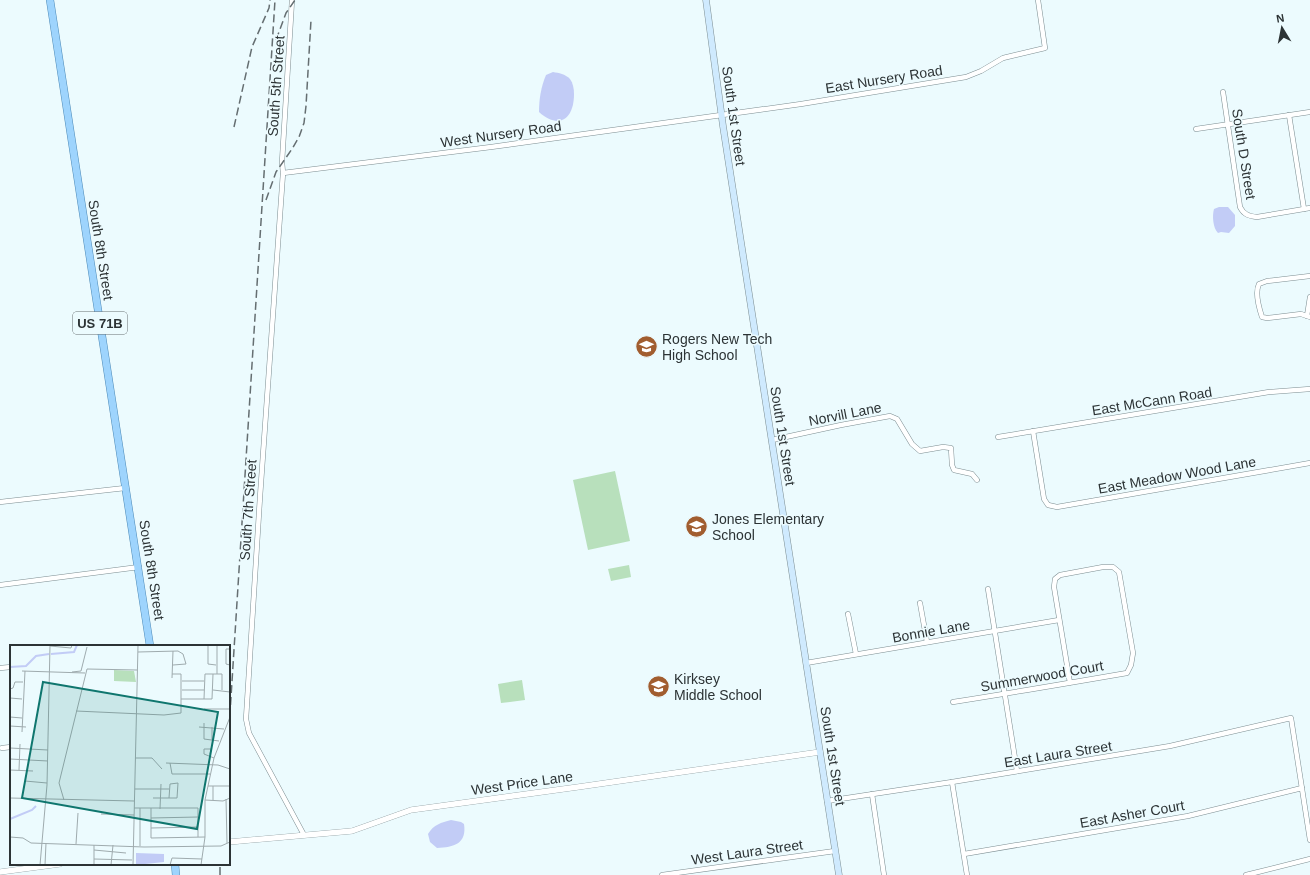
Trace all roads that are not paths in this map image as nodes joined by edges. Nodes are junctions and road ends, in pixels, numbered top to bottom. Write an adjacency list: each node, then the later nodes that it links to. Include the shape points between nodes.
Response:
1 (50, 0): 23 (main road, South 8th Street / US 71B)
2 (292, 0): 11 (street, South 5th Street)
3 (706, 0): 7 (main road, South 1st Street)
4 (1038, 0): 7 (street, East Nursery Road, via 1045,48 1003,58 966,77 801,104)
5 (1223, 92): 9 (street, South D Street)
6 (1310, 112): 8 (street)
7 (721, 114): 11 (street, West Nursery Road); 20 (main road, South 1st Street)
8 (1289, 115): 9 (street); 13 (street)
9 (1228, 124): 10 (street); 13 (street, South D Street, via 1243,213 1257,217)
10 (1196, 129)
11 (283, 173): 49 (street, South 7th Street, via 246,719 249,733)
12 (1310, 208): 13 (street)
13 (1304, 209)
14 (1310, 276): 16 (street, via 1267,281 1257,287 1262,317 1301,314)
15 (1310, 297): 16 (street)
16 (1309, 316)
17 (1310, 388): 18 (street, East McCann Road, via 1269,392)
18 (1033, 431): 19 (street, East McCann Road); 21 (street, East Meadow Wood Lane, via 1044,498 1048,505 1057,507)
19 (998, 437)
20 (772, 440): 22 (street, Norvill Lane, via 890,416 897,419 912,444 920,451 951,448 954,470 972,474); 35 (main road, South 1st Street)
21 (1310, 463)
22 (977, 480)
23 (125, 488): 24 (street); 25 (main road, South 8th Street / US 71B)
24 (0, 502)
25 (139, 567): 26 (street); 33 (main road, South 8th Street / US 71B)
26 (0, 585)
27 (988, 589): 31 (street)
28 (920, 603): 32 (street)
29 (848, 614): 34 (street)
30 (1059, 620): 31 (street, Bonnie Lane); 38 (street); 38 (street, Summerwood Court, via 1054,587 1055,580 1060,575 1103,567 1113,567 1119,572 1133,653 1131,665 1127,673)
31 (994, 631): 32 (street, Bonnie Lane); 39 (street)
32 (927, 642): 34 (street, Bonnie Lane)
33 (150, 645)
34 (856, 654): 35 (street, Bonnie Lane)
35 (806, 663): 43 (main road, South 1st Street)
36 (10, 667): 37 (street)
37 (0, 668)
38 (1070, 683): 39 (street, Summerwood Court)
39 (1004, 694): 40 (street, Summerwood Court); 44 (street)
40 (953, 702)
41 (10, 747): 42 (street)
42 (2, 748)
43 (820, 752): 48 (main road, South 1st Street); 49 (street, West Price Lane, via 411,810 352,831)
44 (1017, 772): 45 (street, East Laura Street); 46 (street, East Laura Street, via 1170,746 1291,718)
45 (952, 782): 47 (street, East Laura Street); 53 (street)
46 (1302, 788): 50 (street); 53 (street, East Asher Court, via 1188,816)
47 (872, 794): 48 (street, East Laura Street); 61 (street)
48 (827, 800): 52 (main road, South 1st Street)
49 (304, 835): 51 (street, West Price Lane)
50 (1310, 840)
51 (230, 842)
52 (835, 851): 59 (street, West Laura Street); 60 (main road, South 1st Street)
53 (964, 854): 62 (street)
54 (1310, 859): 63 (street)
55 (52, 865): 57 (street)
56 (175, 865): 58 (main road)
57 (0, 872)
58 (176, 875)
59 (662, 875)
60 (839, 875)
61 (884, 875)
62 (967, 875)
63 (1246, 875)

